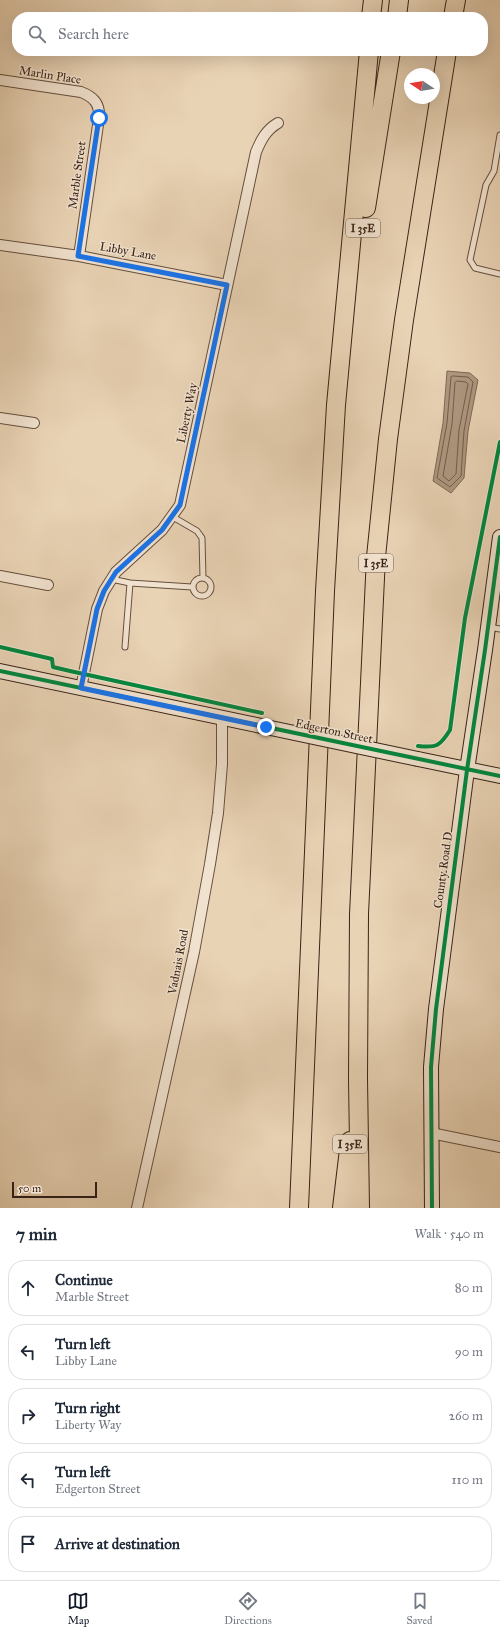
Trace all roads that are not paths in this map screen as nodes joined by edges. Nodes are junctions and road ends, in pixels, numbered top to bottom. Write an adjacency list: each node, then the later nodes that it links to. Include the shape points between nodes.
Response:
1 (372, 0): 4 (highway)
2 (399, 0): 5 (highway)
3 (456, 0): 6 (highway)
4 (371, 12)
5 (398, 12)
6 (454, 12)
7 (369, 56): 18 (highway)
8 (390, 56): 18 (highway, I 35E)
9 (446, 56): 36 (highway, I 35E, via 404,320 376,557 362,831)
10 (0, 80): 11 (street, Marlin Place, via 81,92)
11 (95, 100): 15 (street, Marble Street, via 100,110)
12 (278, 123): 17 (street, Liberty Way, via 268,130 256,152)
13 (500, 135): 16 (lane, via 494,171 486,185 470,260 475,268)
14 (0, 245): 15 (street, Libby Lane)
15 (78, 256): 17 (street, Libby Lane)
16 (500, 274)
17 (227, 285): 21 (street, Liberty Way, via 185,488)
18 (336, 404): 40 (highway, I 35E, via 325,591)
19 (0, 418): 20 (street)
20 (34, 423)
21 (173, 517): 24 (lane, via 197,531 202,538); 25 (street, Liberty Way)
22 (500, 537): 29 (street, County Road D)
23 (0, 576): 27 (street)
24 (203, 578): 28 (lane, via 197,579); 28 (lane, via 210,583 211,589 208,594 199,596 194,593)
25 (111, 579): 26 (lane); 32 (street, Liberty Way, via 97,609)
26 (130, 582): 28 (lane); 30 (lane)
27 (48, 586)
28 (192, 587)
29 (494, 628): 34 (street, County Road D)
30 (125, 647)
31 (0, 671): 32 (street, Edgerton Street)
32 (81, 688): 33 (street, Edgerton Street)
33 (222, 718): 34 (street, Edgerton Street, bridge); 39 (street, Vadnais Road, via 218,813 210,864 186,990)
34 (467, 770): 35 (street, Edgerton Street); 37 (street, County Road D, via 436,1009 431,1067)
35 (500, 776)
36 (358, 1079): 41 (highway, I 35E); 42 (highway)
37 (431, 1133): 38 (street); 43 (street, County Road D)
38 (500, 1147)
39 (137, 1208)
40 (299, 1208)
41 (342, 1208)
42 (360, 1208)
43 (432, 1208)

